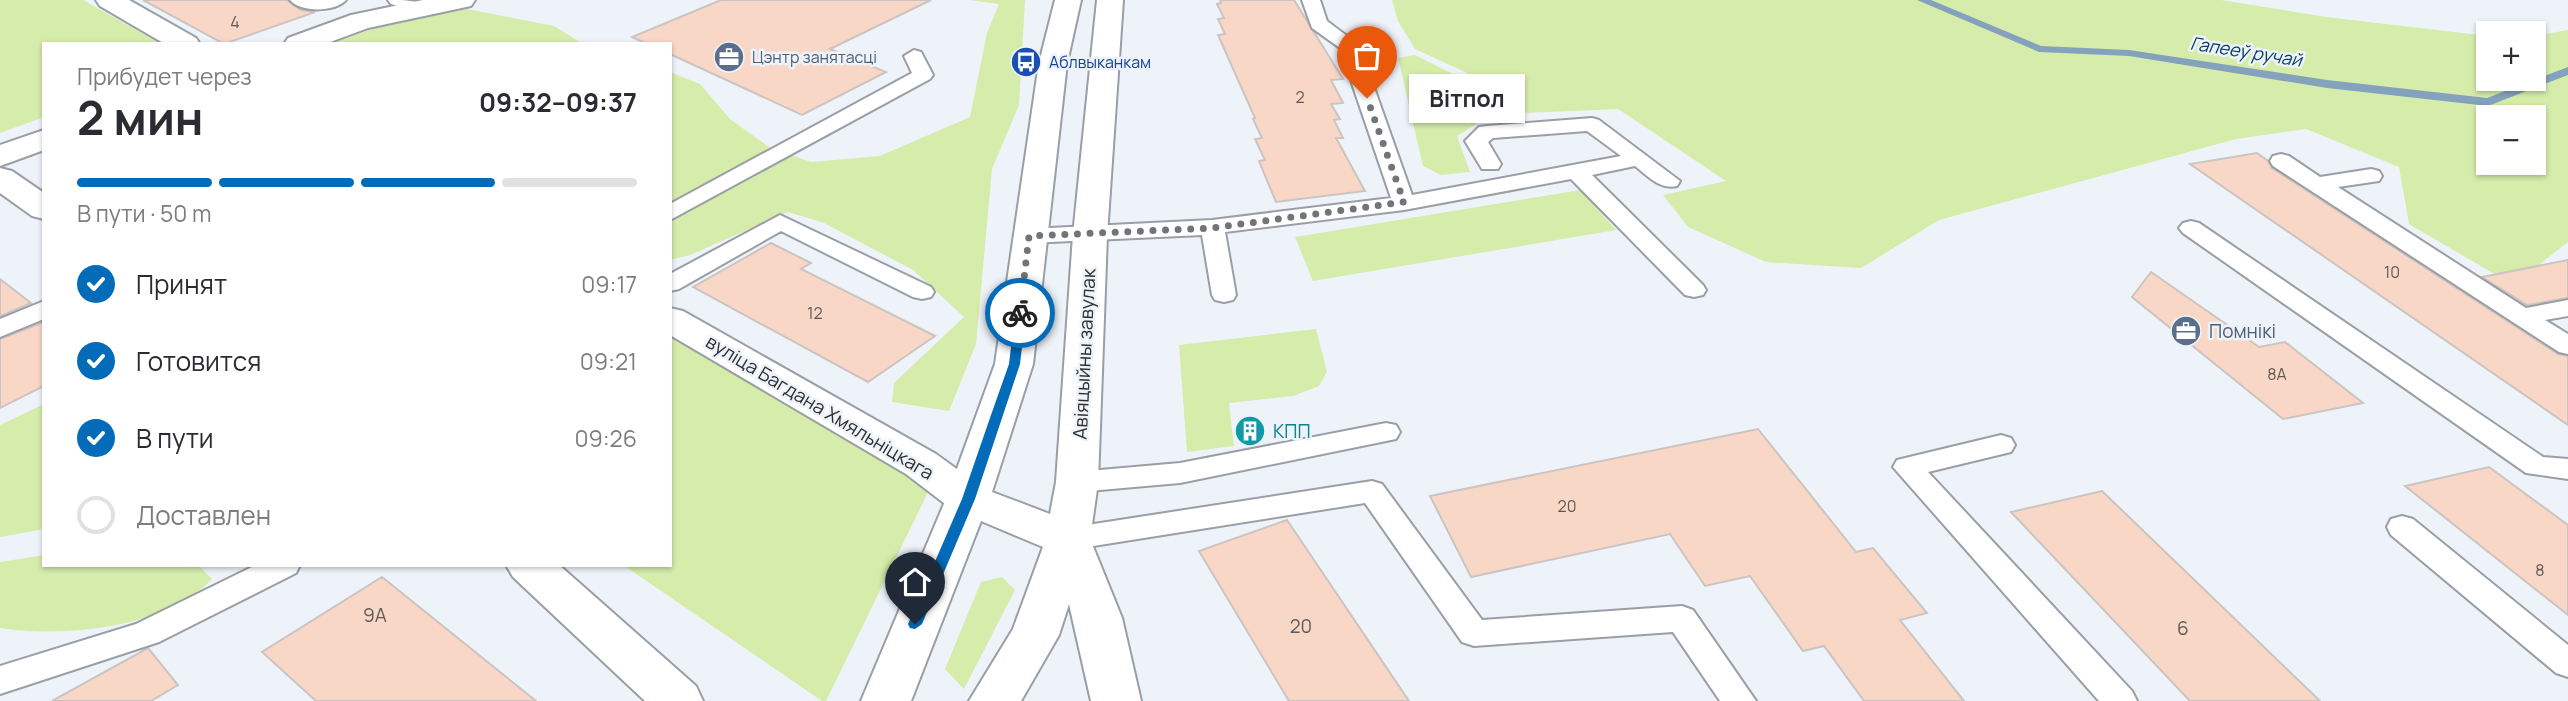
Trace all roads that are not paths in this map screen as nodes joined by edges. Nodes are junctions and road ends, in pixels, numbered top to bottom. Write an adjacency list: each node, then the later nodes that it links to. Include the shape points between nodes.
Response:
1 (109, 0): 9 (street)
2 (299, 0): 3 (lane, via 307,4)
3 (337, 0)
4 (462, 0): 8 (street)
5 (1068, 0): 28 (street, via 1053,63)
6 (1110, 0): 27 (street, Авіяцыйны завулак)
7 (1311, 0): 22 (lane, via 1319,24 1349,46)
8 (409, 3): 10 (street)
9 (182, 42)
10 (303, 42)
11 (914, 56): 24 (lane, via 923,75)
12 (42, 140): 13 (street)
13 (0, 156)
14 (1640, 159): 16 (lane, via 1592,124 1487,132 1476,141); 17 (lane); 20 (lane)
15 (2281, 161): 21 (lane)
16 (1490, 164)
17 (1576, 171): 22 (lane); 30 (lane)
18 (2371, 176): 21 (lane)
19 (0, 178): 23 (street)
20 (1670, 181)
21 (2315, 184): 35 (lane)
22 (1404, 202): 25 (lane)
23 (42, 208)
24 (672, 213)
25 (1212, 228): 27 (lane); 32 (lane)
26 (2191, 228): 41 (lane, via 2536,466)
27 (1090, 235): 28 (lane); 42 (street, Авіяцыйны завулак)
28 (1029, 236): 43 (street, via 1014,364)
29 (672, 283): 31 (lane, via 780,222)
30 (1694, 290)
31 (922, 292)
32 (1224, 295)
33 (2568, 308): 35 (lane)
34 (42, 310): 37 (lane)
35 (2522, 316): 38 (lane)
36 (672, 320): 43 (street, вуліца Багдана Хмяльніцкага, via 922,464)
37 (0, 329)
38 (2568, 346)
39 (1386, 432): 42 (lane, via 1180,473)
40 (2001, 445): 55 (lane, via 1907,467)
41 (2568, 468)
42 (1077, 482): 45 (street, Авіяцыйны завулак)
43 (968, 499): 45 (street, вуліца Багдана Хмяльніцкага); 51 (street)
44 (2402, 527): 48 (lane)
45 (1068, 540): 52 (street, via 1035,635); 53 (street, via 1098,618); 54 (lane, via 1372,491 1474,633 1682,619)
46 (281, 567): 49 (lane, via 147,633)
47 (531, 567): 50 (street)
48 (2568, 664)
49 (0, 680)
50 (678, 701)
51 (886, 701)
52 (995, 701)
53 (1116, 701)
54 (1739, 701)
55 (2120, 701)

